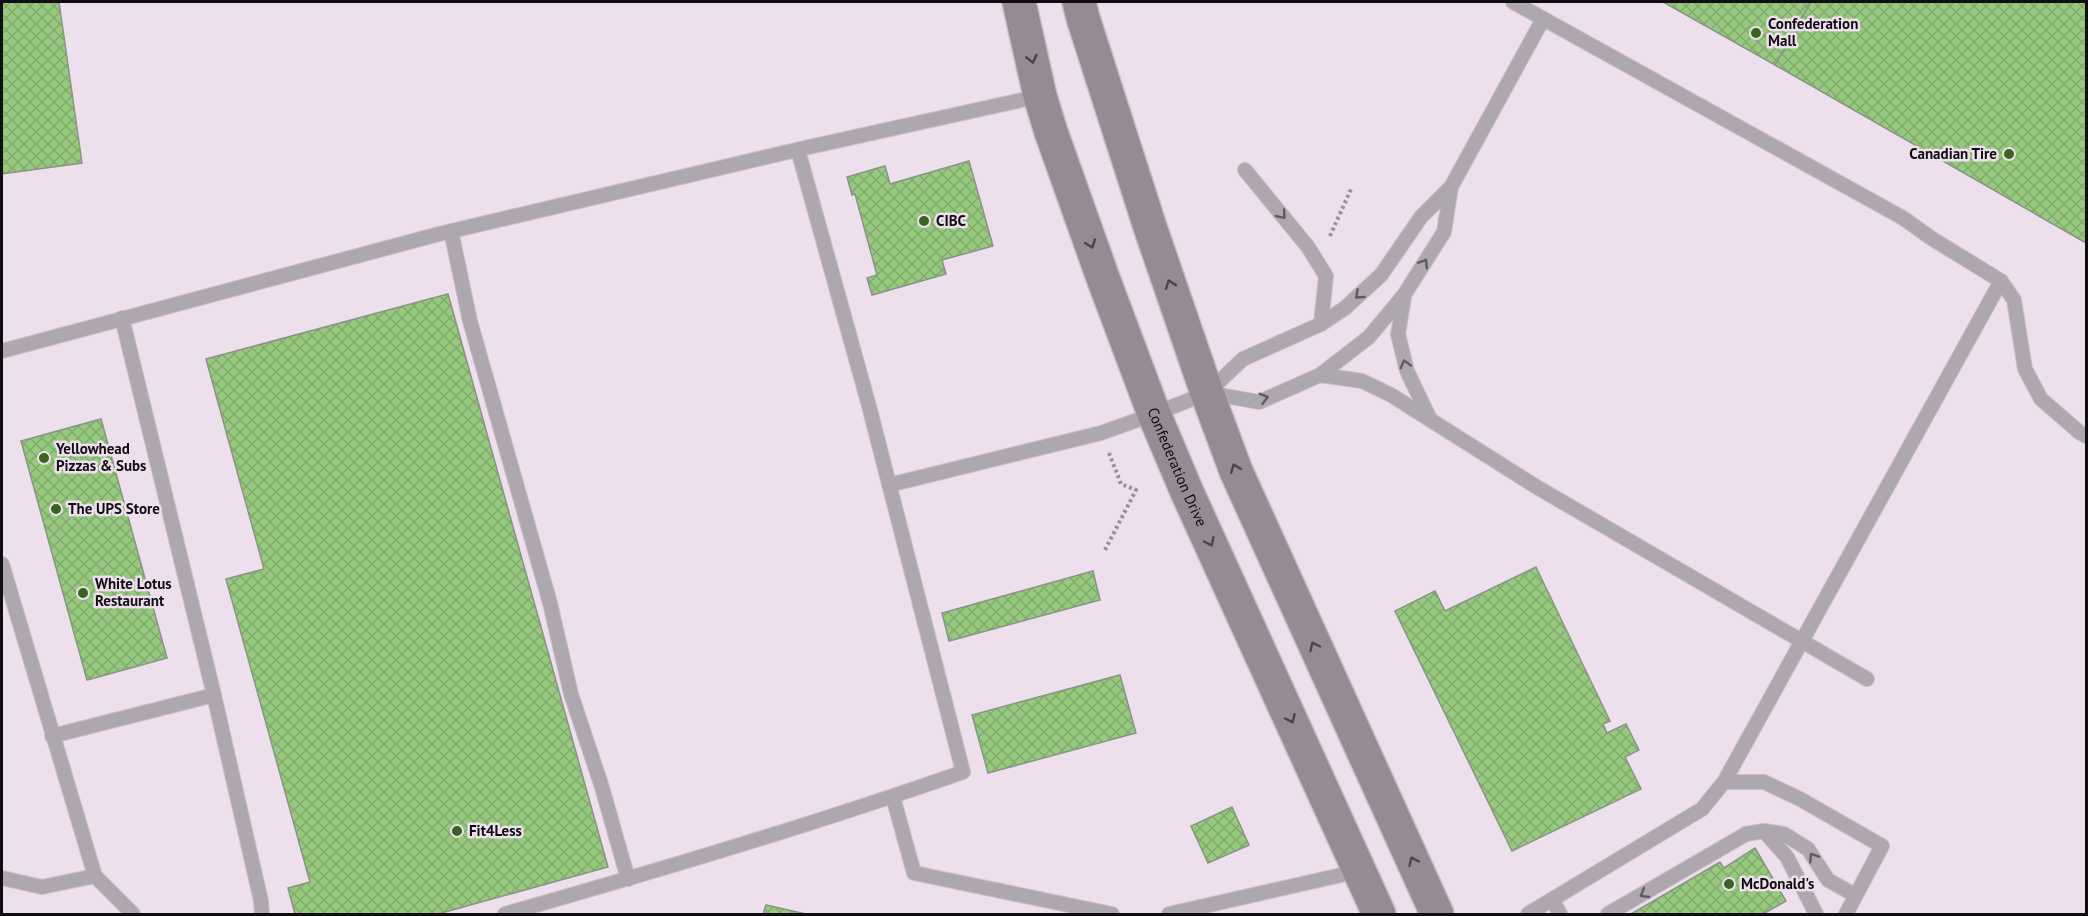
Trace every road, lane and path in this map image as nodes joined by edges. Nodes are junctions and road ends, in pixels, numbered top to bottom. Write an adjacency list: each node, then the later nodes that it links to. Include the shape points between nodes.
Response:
1 (1019, 2): 5 (main road, Confederation Drive, one-way to 5)
2 (1079, 2): 18 (main road, one-way to 2)
3 (1513, 2): 4 (lane)
4 (1543, 18): 9 (lane); 12 (lane, via 1903,218)
5 (1040, 96): 6 (lane); 19 (main road, Confederation Drive, one-way to 19)
6 (798, 150): 10 (lane); 23 (lane)
7 (1245, 170): 15 (lane, one-way to 15, via 1308,247 1326,276)
8 (1353, 187): 11 (path)
9 (1451, 187): 13 (lane, one-way to 9, via 1444,232); 15 (lane, one-way to 15, via 1421,217 1381,275)
10 (450, 231): 14 (lane); 36 (lane, via 470,321 572,694)
11 (1330, 236)
12 (2001, 281): 22 (lane, via 2014,300 2025,369 2041,399); 26 (lane)
13 (1404, 295): 17 (lane, via 1369,338); 20 (lane, one-way to 13, via 1407,371 1398,334)
14 (122, 318): 16 (lane); 28 (lane)
15 (1321, 324): 18 (lane, via 1244,359)
16 (2, 351)
17 (1320, 375): 18 (lane, one-way to 17, via 1258,402); 20 (lane, via 1362,381)
18 (1207, 393): 19 (lane); 45 (main road, one-way to 18, via 1259,524)
19 (1155, 414): 21 (lane); 33 (main road, Confederation Drive, one-way to 33)
20 (1429, 417): 26 (lane, via 1535,486)
21 (1101, 433): 23 (lane); 24 (path, via 1121,484 1136,490)
22 (2086, 436)
23 (889, 485): 31 (lane, via 963,772)
24 (1105, 550)
25 (2, 564): 29 (lane)
26 (1802, 643): 27 (lane); 30 (lane)
27 (1867, 679)
28 (214, 695): 29 (lane); 40 (lane)
29 (52, 736): 34 (lane)
30 (1724, 782): 37 (lane, via 1764,782 1882,846); 38 (lane, via 1702,809)
31 (892, 797): 36 (lane); 42 (lane, via 914,873)
32 (1764, 831): 37 (lane, one-way to 32, via 1828,880 1809,849 1784,834); 48 (lane, one-way to 48, via 1746,834); 49 (lane, via 1787,857)
33 (1359, 871): 43 (lane); 44 (main road, Confederation Drive)
34 (95, 876): 35 (lane, via 42,887); 39 (lane)
35 (2, 878)
36 (628, 879): 41 (lane)
37 (1856, 895): 50 (lane)
38 (1553, 901): 46 (lane); 47 (lane)
39 (133, 915)
40 (262, 915)
41 (505, 915)
42 (1112, 915)
43 (1169, 915)
44 (1379, 915)
45 (1437, 915)
46 (1528, 915)
47 (1560, 915)
48 (1608, 915)
49 (1816, 915)
50 (1846, 915)

